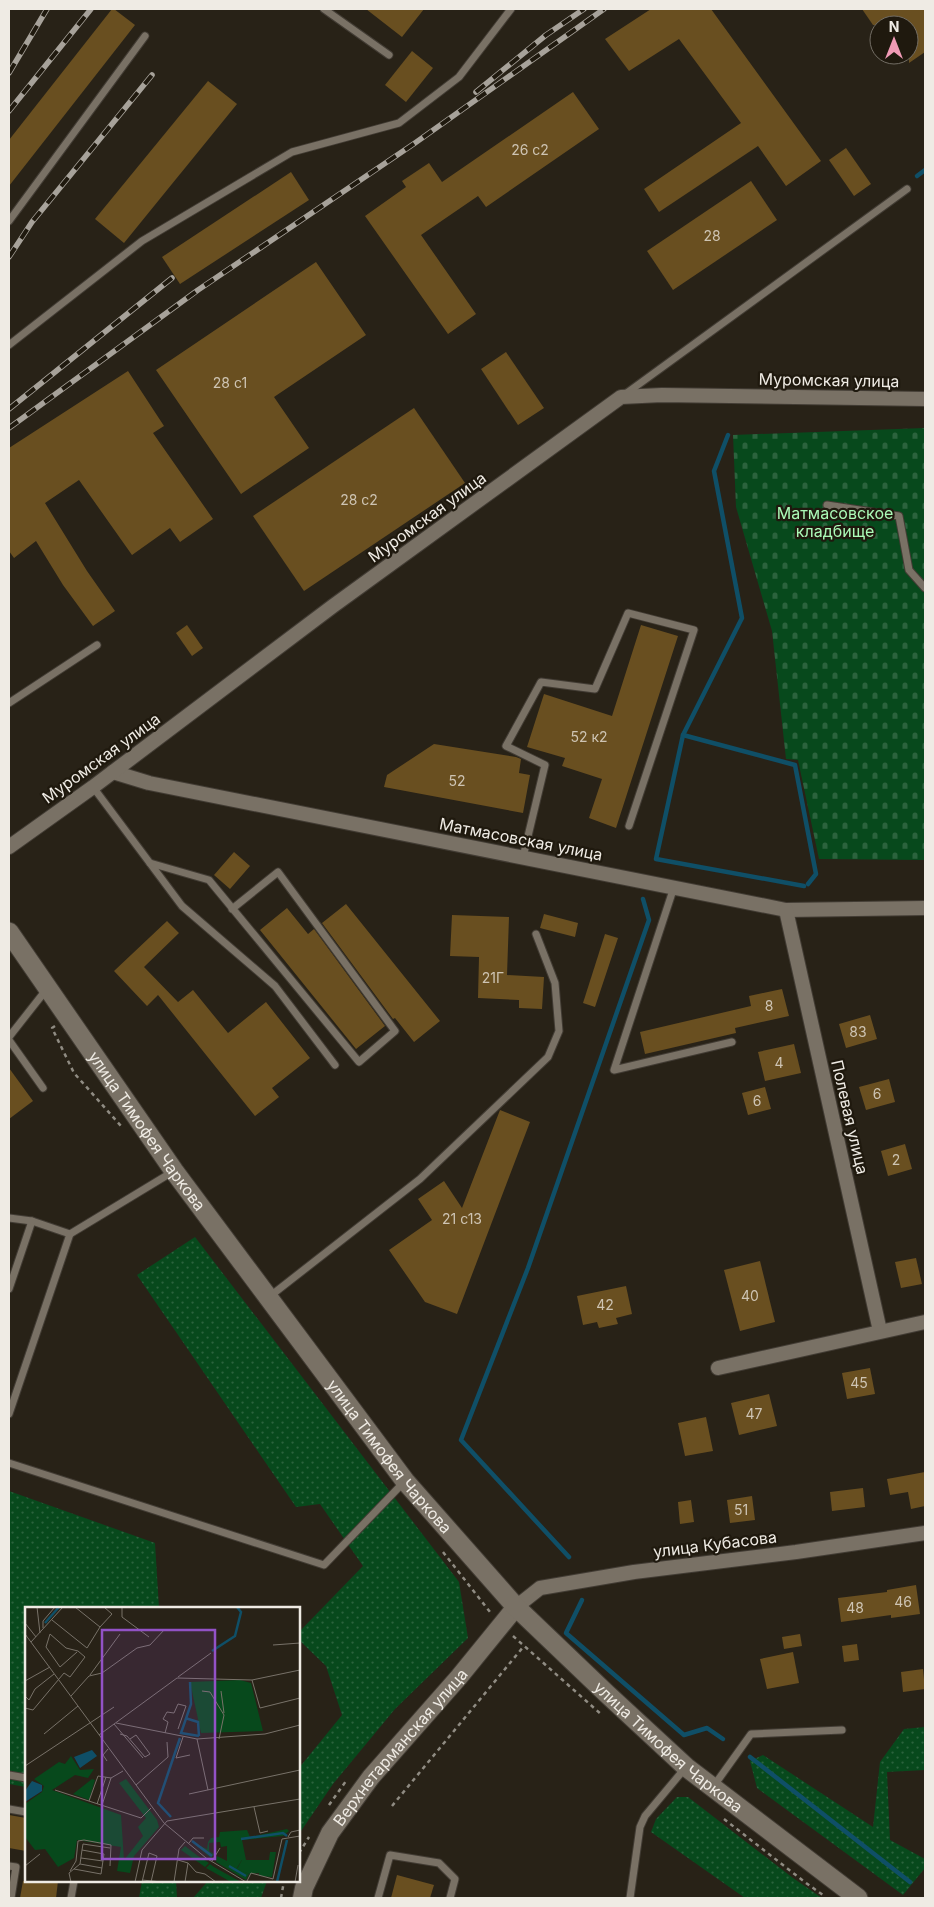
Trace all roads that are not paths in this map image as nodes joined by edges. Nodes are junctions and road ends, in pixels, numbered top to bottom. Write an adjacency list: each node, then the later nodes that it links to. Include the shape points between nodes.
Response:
1 (324, 9): 4 (lane)
2 (511, 9): 7 (lane, via 459,77 398,123 292,152 142,241)
3 (145, 36): 6 (lane)
4 (389, 55)
5 (907, 189): 8 (lane)
6 (9, 221)
7 (9, 345)
8 (621, 397): 9 (street, Муромская улица); 14 (street, Муромская улица, via 333,606)
9 (925, 399)
10 (827, 505): 11 (lane, via 899,516 909,570)
11 (925, 588)
12 (97, 644): 13 (lane)
13 (9, 703)
14 (113, 772): 15 (street, Муромская улица); 18 (street, Матмасовская улица, via 149,783)
15 (93, 786): 17 (street, Муромская улица); 19 (lane)
16 (629, 826): 18 (lane, via 694,630 628,614 595,689 541,682 506,746 545,765)
17 (9, 847)
18 (523, 857): 20 (street, Матмасовская улица)
19 (150, 863): 22 (lane, via 208,880); 29 (lane, via 182,906 275,986)
20 (674, 888): 23 (street, Матмасовская улица); 28 (lane, via 614,1070)
21 (925, 908): 23 (street, Матмасовская улица)
22 (232, 909): 22 (lane, via 359,1062 394,1031 278,872)
23 (786, 910): 38 (street, Полевая улица)
24 (9, 932): 26 (main road, улица Тимофея Чаркова)
25 (536, 934): 36 (lane, via 556,993 559,1031 548,1056 420,1179)
26 (48, 988): 27 (lane); 31 (main road, улица Тимофея Чаркова)
27 (9, 1038): 30 (lane)
28 (732, 1042)
29 (336, 1065)
30 (43, 1088)
31 (174, 1171): 34 (lane); 36 (main road, улица Тимофея Чаркова)
32 (9, 1218): 33 (lane)
33 (32, 1221): 34 (lane); 35 (lane)
34 (70, 1234): 40 (lane)
35 (9, 1289)
36 (269, 1298): 42 (main road, улица Тимофея Чаркова)
37 (925, 1322): 38 (street)
38 (880, 1331): 39 (street)
39 (718, 1368)
40 (9, 1414)
41 (9, 1464): 42 (lane, via 324,1565)
42 (405, 1481): 44 (main road, улица Тимофея Чаркова)
43 (925, 1533): 44 (street, улица Кубасова, via 634,1572 540,1588)
44 (516, 1607): 46 (main road, улица Тимофея Чаркова); 56 (street, Верхнетарманская улица, via 459,1678 371,1777 330,1834)
45 (842, 1730): 49 (lane, via 751,1734)
46 (686, 1767): 49 (main road, улица Тимофея Чаркова); 59 (lane, via 645,1816 640,1827)
47 (9, 1775): 48 (lane)
48 (25, 1778)
49 (713, 1787): 60 (main road, улица Тимофея Чаркова)
50 (9, 1809): 51 (lane)
51 (25, 1812)
52 (9, 1866): 54 (lane, via 16,1867)
53 (74, 1882): 55 (lane)
54 (11, 1898)
55 (71, 1898)
56 (302, 1898)
57 (378, 1898): 58 (lane, via 390,1855 439,1863 455,1879)
58 (450, 1898)
59 (630, 1898)
60 (858, 1898)

